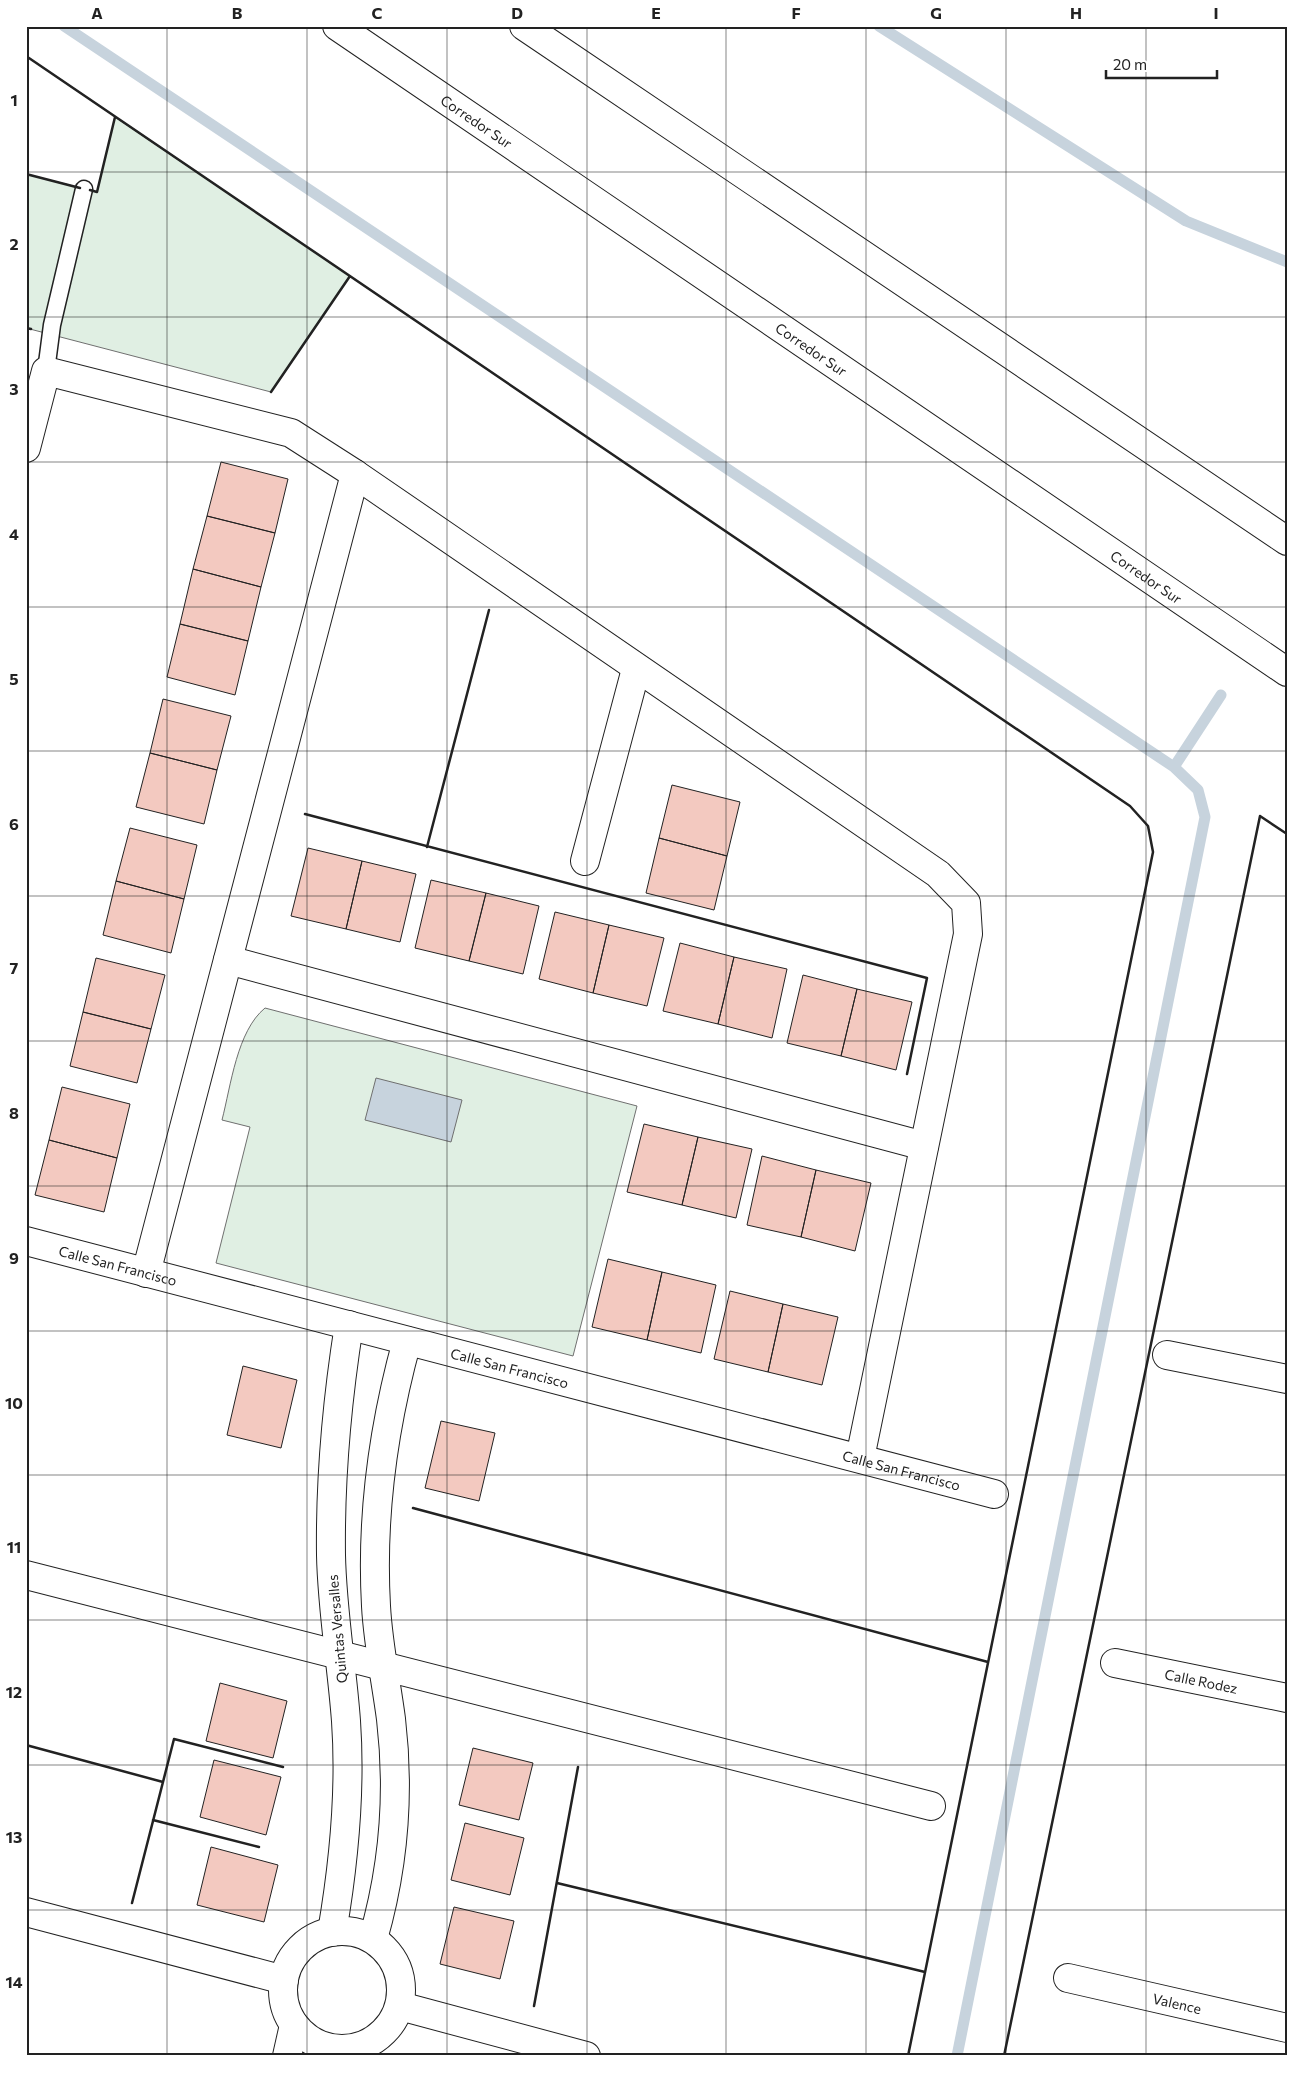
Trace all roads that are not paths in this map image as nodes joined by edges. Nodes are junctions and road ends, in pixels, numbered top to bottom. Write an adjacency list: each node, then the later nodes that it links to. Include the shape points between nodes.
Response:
1 (337, 26): 9 (main road, Corredor Sur)
2 (524, 26): 7 (main road)
3 (84, 189): 4 (lane, via 52,325)
4 (46, 371): 5 (main road); 6 (main road, via 291,433)
5 (26, 448)
6 (355, 474): 8 (main road); 11 (main road)
7 (1287, 541)
8 (636, 669): 10 (main road); 12 (main road, via 938,874 966,903 968,934)
9 (1287, 672)
10 (585, 861)
11 (228, 960): 12 (main road); 14 (main road)
12 (924, 1146): 19 (main road)
13 (26, 1241): 14 (main road, Calle San Francisco)
14 (146, 1273): 15 (main road, Calle San Francisco)
15 (350, 1325): 16 (main road, Calle San Francisco); 22 (main road, Quintas Versalles, via 340,1382 332,1478 331,1556)
16 (407, 1341): 19 (main road, Calle San Francisco); 24 (main road, via 394,1388 378,1485 376,1607)
17 (1166, 1355): 18 (main road)
18 (1287, 1379)
19 (860, 1458): 20 (main road, Calle San Francisco)
20 (994, 1494)
21 (26, 1576): 22 (main road)
22 (339, 1655): 24 (main road); 28 (main road, Quintas Versalles, via 348,1779 346,1834)
23 (1115, 1664): 25 (main road, Calle Rodez)
24 (382, 1666): 26 (main road); 29 (main road, via 391,1719 396,1795 390,1866)
25 (1287, 1698)
26 (931, 1806)
27 (26, 1912): 31 (main road)
28 (332, 1932): 29 (main road, via 346,1931); 31 (main road, via 315,1937 300,1948)
29 (373, 1939): 32 (main road, via 394,1961 401,1983)
30 (1068, 1978): 34 (main road, Valence)
31 (284, 1980): 33 (main road, via 284,2004)
32 (400, 2006): 35 (main road, via 382,2035); 37 (main road)
33 (294, 2025): 35 (main road, via 324,2047); 36 (main road)
34 (1287, 2028)
35 (353, 2052)
36 (287, 2056)
37 (586, 2056)

